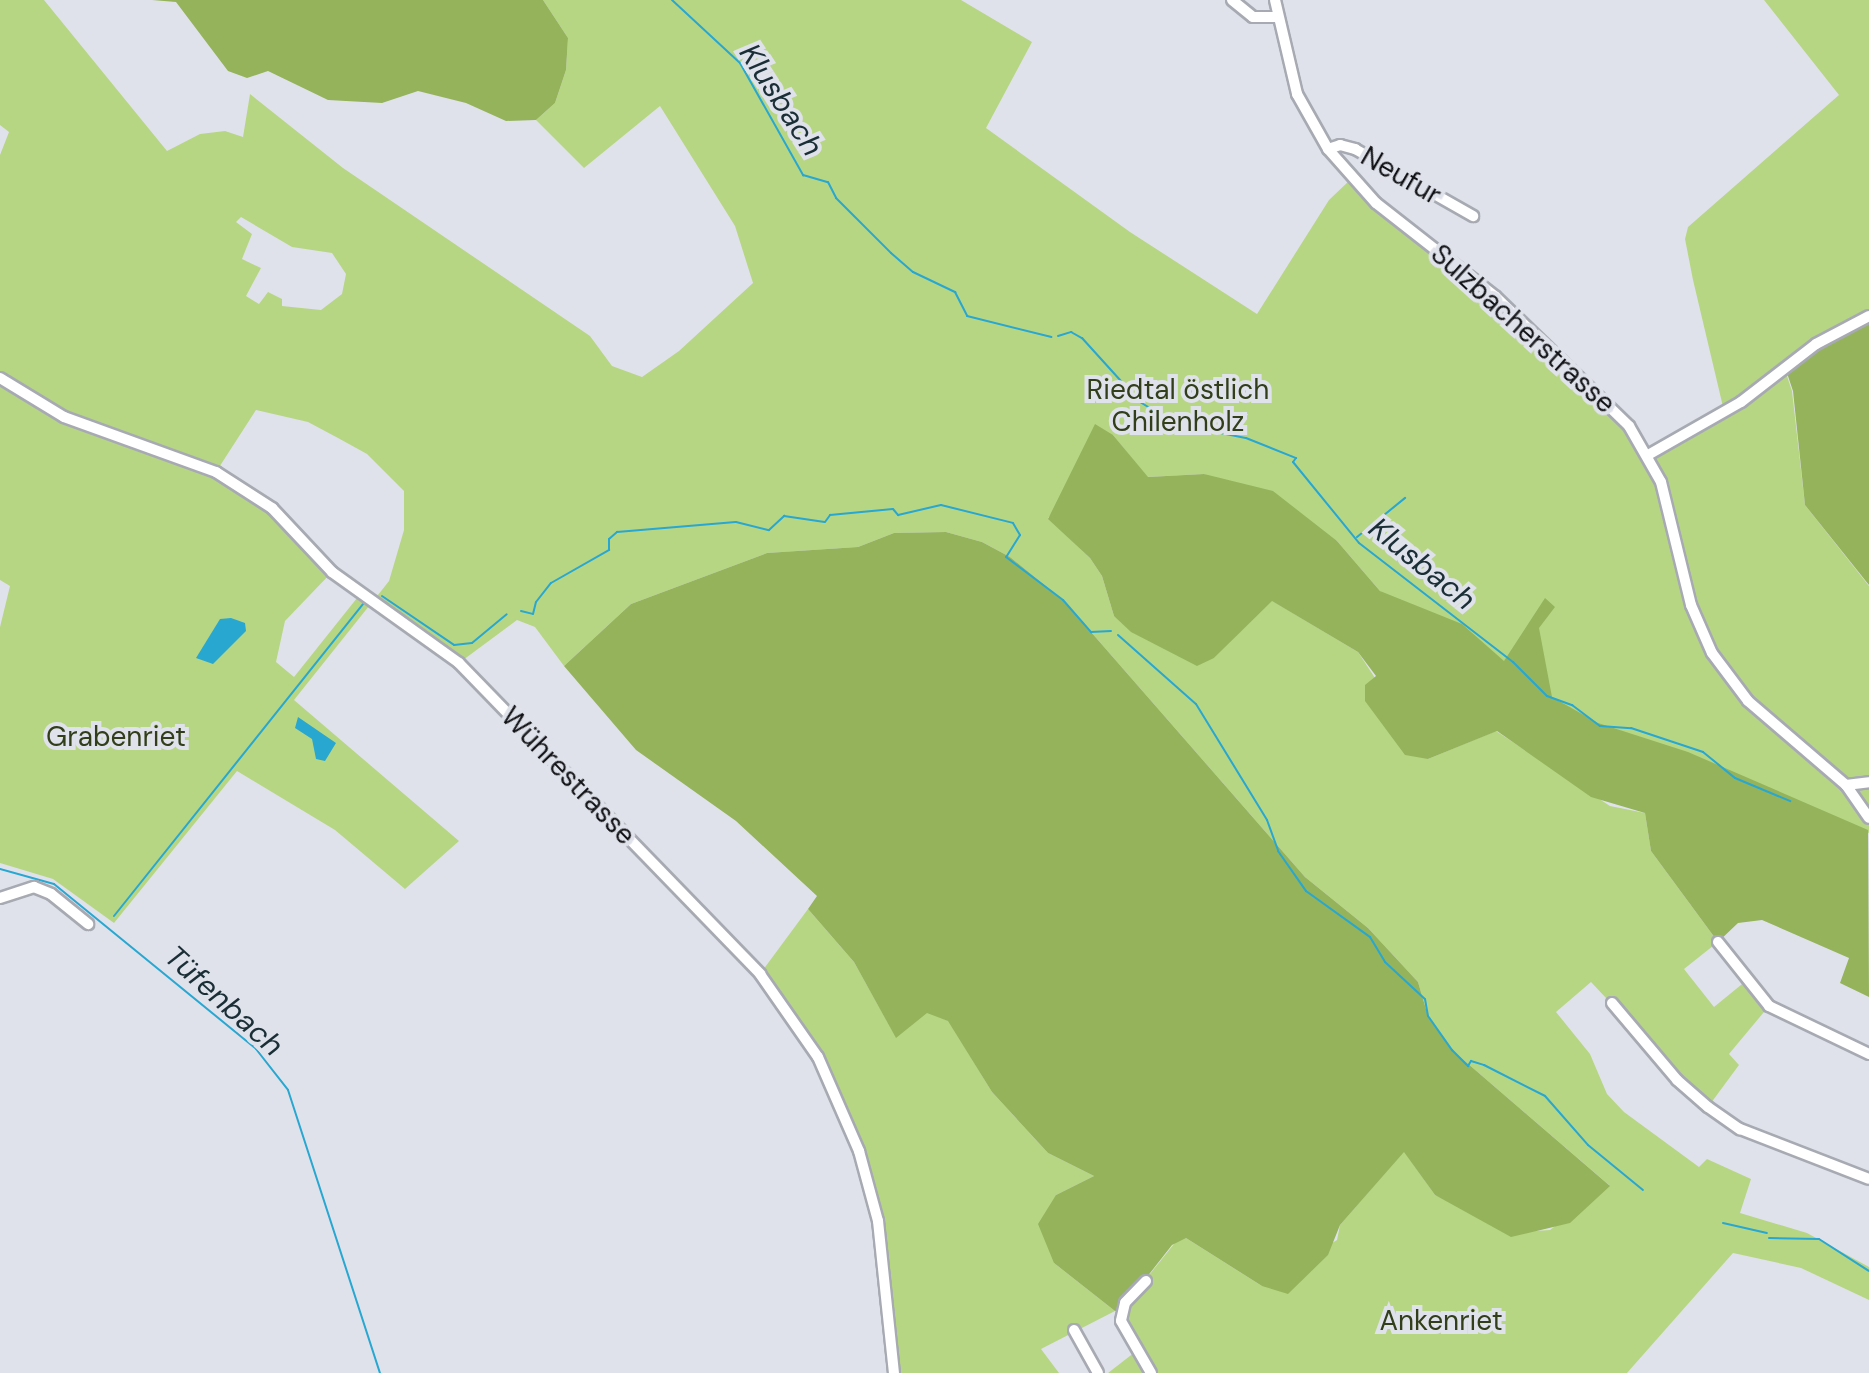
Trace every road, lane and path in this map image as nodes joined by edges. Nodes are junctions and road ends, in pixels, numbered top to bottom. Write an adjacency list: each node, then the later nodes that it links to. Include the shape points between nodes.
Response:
1 (1232, 0): 3 (street, via 1253,17)
2 (1275, 0): 3 (street, Sulzbacherstrasse)
3 (1277, 17): 4 (street, Sulzbacherstrasse, via 1297,94)
4 (1328, 149): 5 (street, Neufur, via 1355,149); 8 (street, Sulzbacherstrasse, via 1376,203 1551,346 1614,409)
5 (1473, 216)
6 (1869, 316): 8 (street, via 1816,344 1741,402)
7 (0, 378): 20 (street, Wührestrasse, via 64,417 216,472 272,508 332,572 459,663 760,974 818,1057 859,1151 878,1221)
8 (1648, 455): 10 (street, Sulzbacherstrasse, via 1669,504 1691,605 1712,653 1748,701)
9 (1869, 782): 10 (street)
10 (1846, 785): 11 (street, Sulzbacherstrasse)
11 (1869, 818)
12 (0, 898): 13 (street, via 34,887)
13 (88, 924)
14 (1718, 942): 16 (street, via 1769,1006)
15 (1612, 1003): 17 (street, via 1677,1080 1740,1129)
16 (1869, 1054)
17 (1869, 1179)
18 (1146, 1281): 22 (street, via 1125,1303 1121,1321)
19 (1074, 1330): 21 (street)
20 (894, 1373)
21 (1098, 1373)
22 (1151, 1373)

